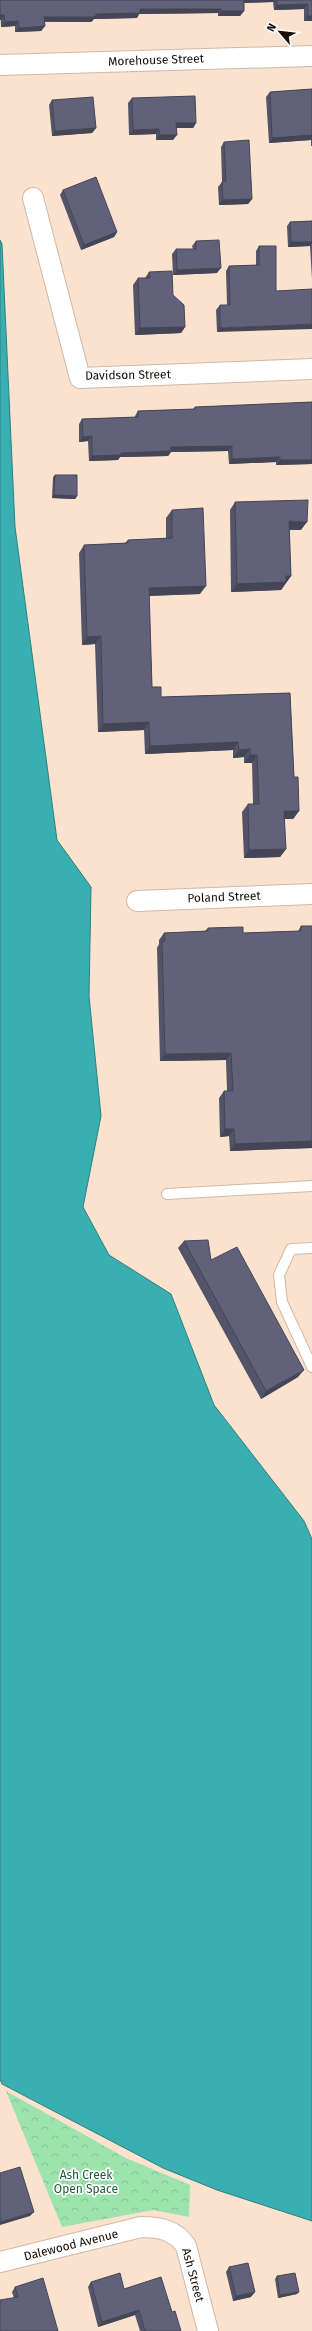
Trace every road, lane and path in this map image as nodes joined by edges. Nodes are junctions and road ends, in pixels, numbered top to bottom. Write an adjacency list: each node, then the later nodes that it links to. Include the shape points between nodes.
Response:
1 (312, 56): 2 (street, Morehouse Street)
2 (0, 65)
3 (34, 198): 4 (street, Davidson Street, via 80,378)
4 (312, 369)
5 (312, 894): 6 (street, Poland Street)
6 (136, 901)
7 (312, 1186): 8 (lane)
8 (167, 1194)
9 (312, 1248): 10 (lane, via 291,1249 279,1275 282,1302)
10 (312, 1367)
11 (141, 2227): 12 (street, Dalewood Avenue); 13 (street, Ash Street, via 160,2228 180,2238 186,2246)
12 (0, 2262)
13 (208, 2331)

